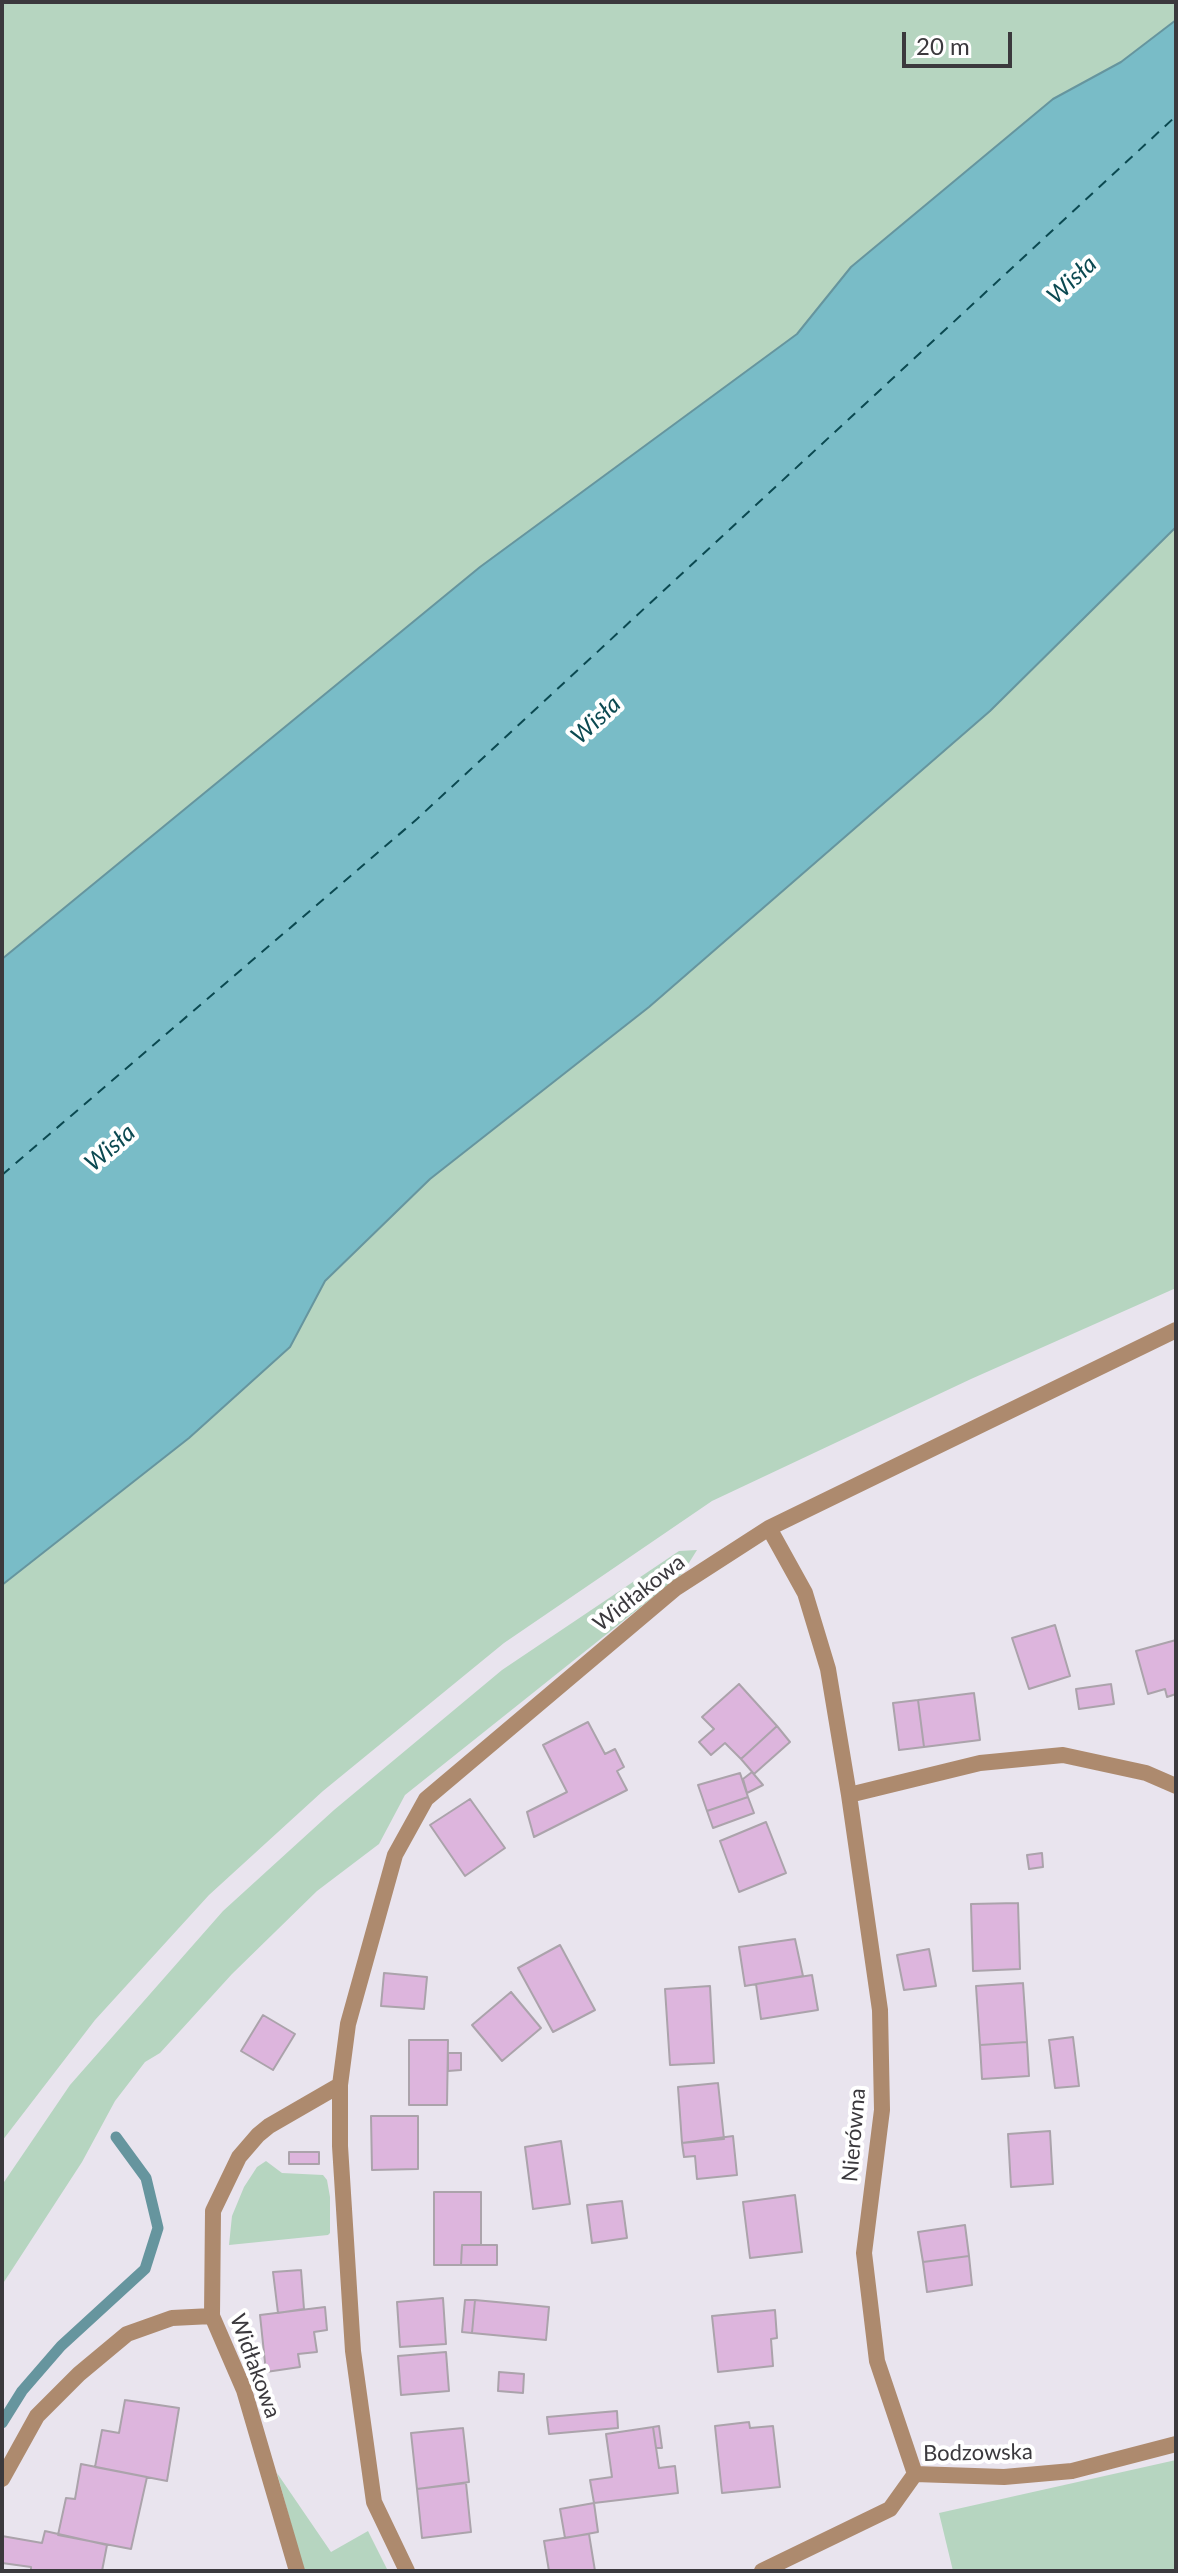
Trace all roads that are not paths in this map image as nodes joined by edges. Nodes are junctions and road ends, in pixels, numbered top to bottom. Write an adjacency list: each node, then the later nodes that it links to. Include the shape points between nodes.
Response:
1 (1176, 1330): 2 (street, Widłakowa)
2 (769, 1528): 4 (street, Nierówna, via 805,1593 828,1669); 5 (street, Widłakowa, via 676,1588 426,1799 395,1855 348,2024)
3 (1176, 1786): 4 (street, via 1146,1773 1063,1755 980,1763)
4 (849, 1795): 8 (street, Nierówna, via 880,2010 882,2110 864,2253 877,2361)
5 (340, 2085): 6 (street, Widłakowa, via 269,2126 230,2173 213,2211); 11 (street, Widłakowa, via 353,2351 374,2502)
6 (212, 2316): 9 (street, via 172,2318 127,2334 37,2416); 10 (street, Widłakowa, via 244,2390)
7 (1176, 2444): 8 (street, Bodzowska, via 1072,2471 1004,2477)
8 (915, 2474): 12 (street, Bodzowska, via 890,2509)
9 (2, 2479)
10 (297, 2571)
11 (407, 2571)
12 (762, 2571)

